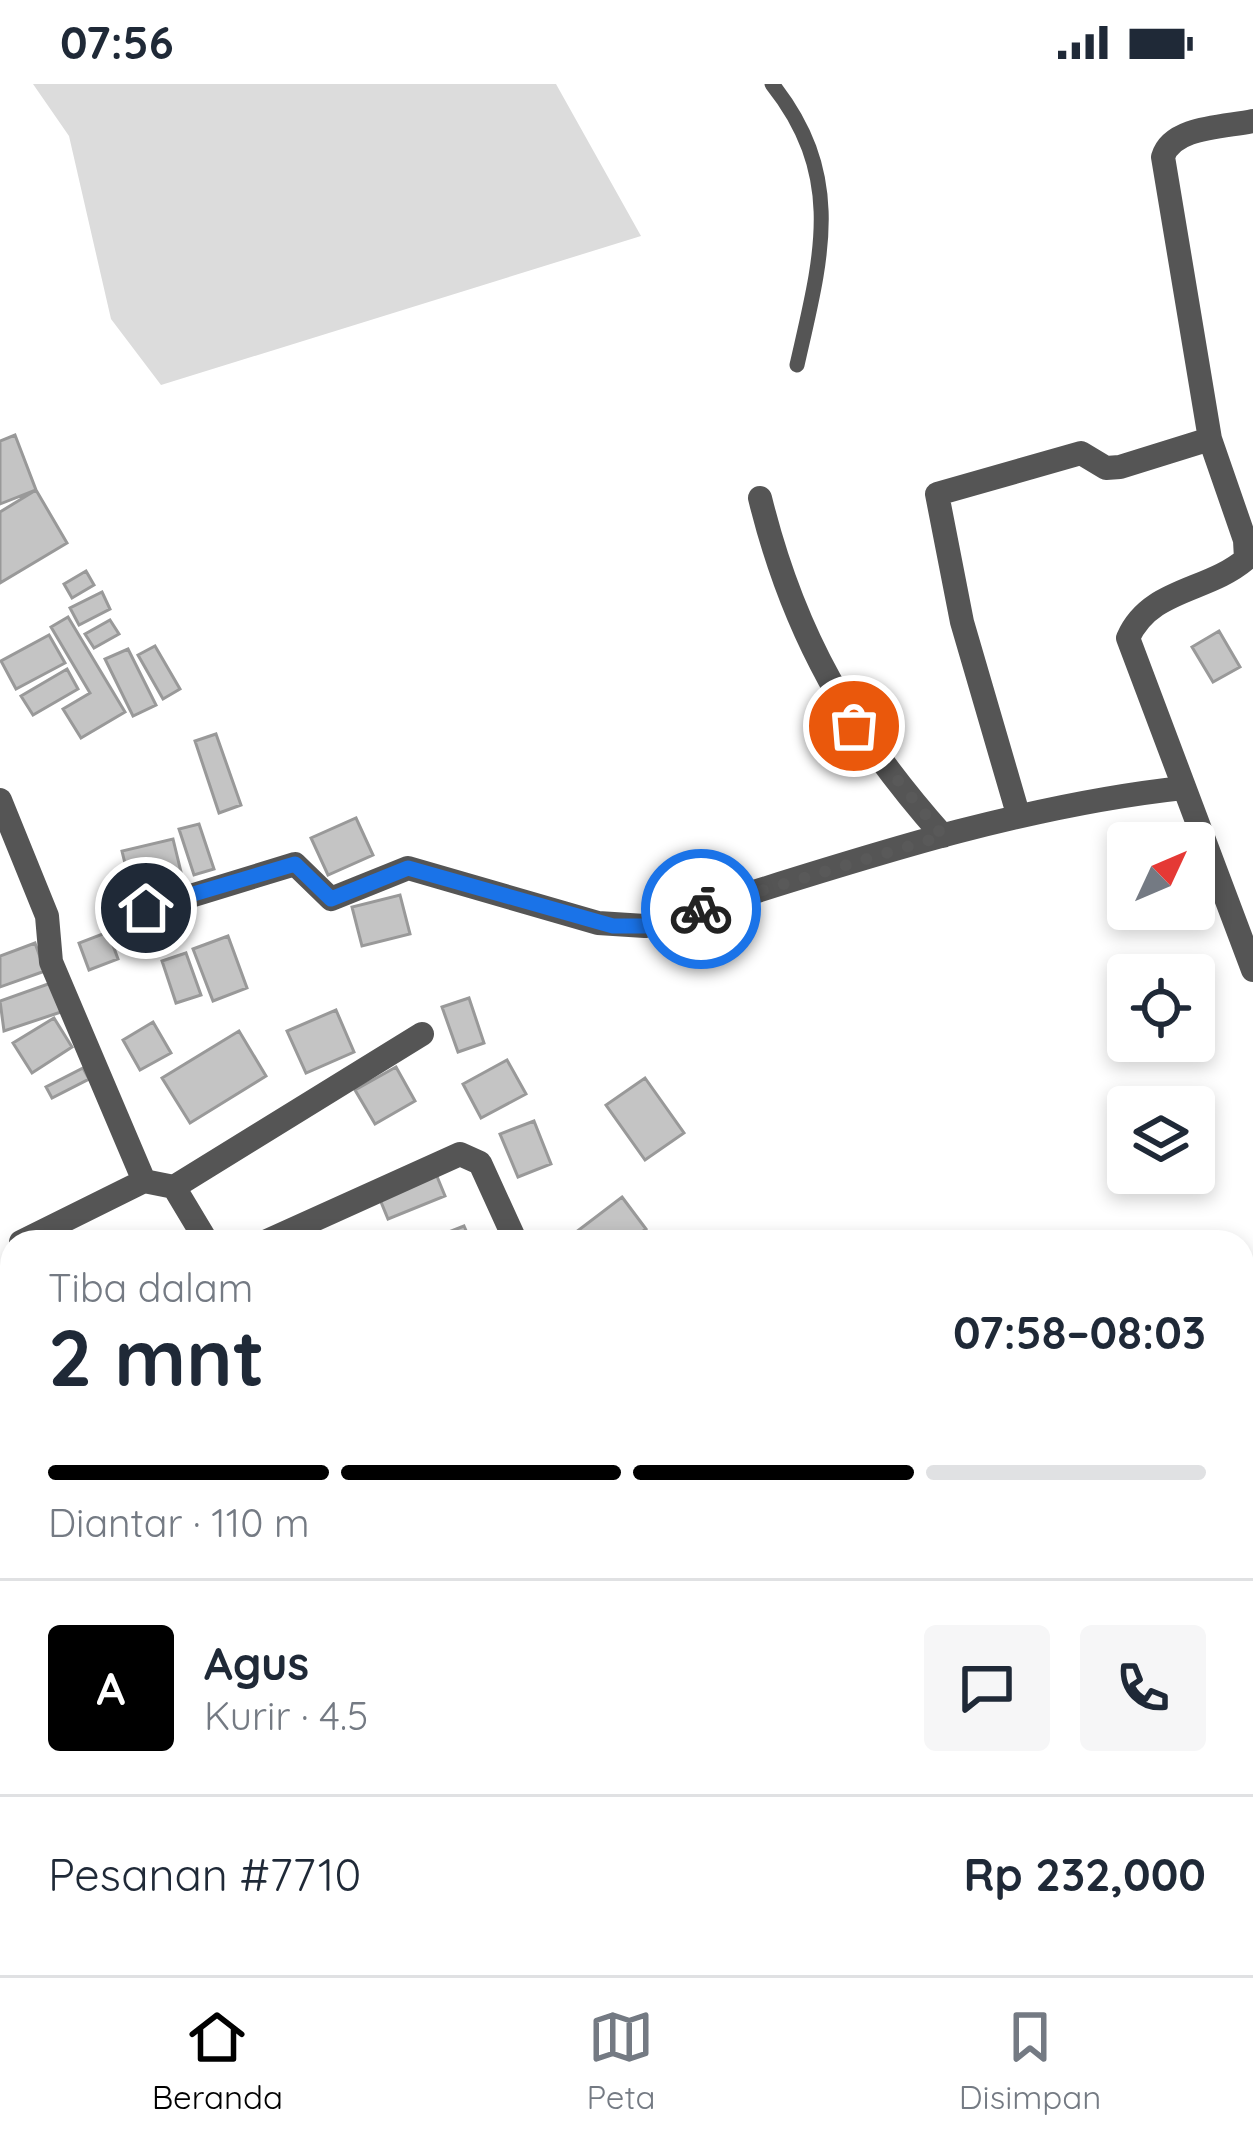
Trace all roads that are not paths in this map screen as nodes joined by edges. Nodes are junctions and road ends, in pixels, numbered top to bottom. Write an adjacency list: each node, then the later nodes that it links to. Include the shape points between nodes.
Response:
1 (772, 84): 3 (lane, via 798,117 818,165 824,216)
2 (1253, 121): 4 (street, via 1181,136 1163,157)
3 (796, 365)
4 (1210, 439): 6 (street, via 1246,559 1223,578 1160,600 1138,616 1128,638); 8 (street, via 1120,467 1081,453 937,494 962,622)
5 (760, 498): 9 (street, via 808,646 868,747)
6 (1183, 788): 8 (street); 11 (street)
7 (0, 800): 13 (street, via 47,916 50,962)
8 (1018, 814): 9 (street)
9 (943, 836): 10 (street, via 645,926 598,923 408,868 331,899 295,864)
10 (112, 920)
11 (1253, 970)
12 (422, 1034): 14 (street)
13 (144, 1180): 14 (street); 15 (street)
14 (174, 1187): 16 (street)
15 (45, 1230)
16 (200, 1230)
17 (292, 1230): 18 (street, via 460,1154 480,1163)
18 (511, 1230)

